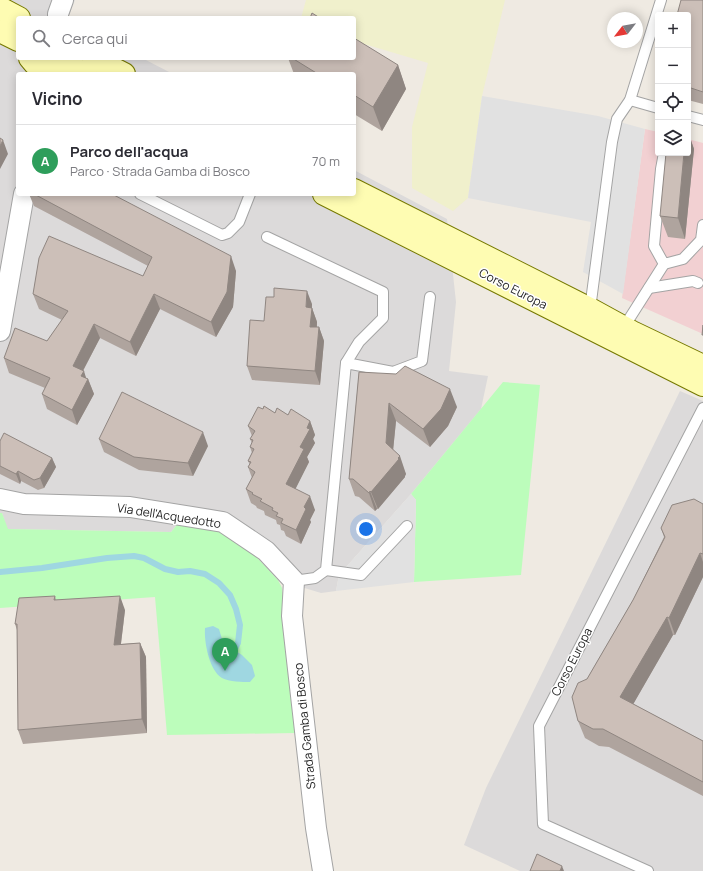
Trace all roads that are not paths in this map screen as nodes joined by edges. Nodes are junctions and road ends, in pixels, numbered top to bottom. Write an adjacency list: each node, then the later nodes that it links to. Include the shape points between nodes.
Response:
1 (63, 0): 5 (street)
2 (661, 0): 12 (lane)
3 (0, 8): 4 (main road)
4 (16, 16)
5 (58, 16)
6 (0, 31): 7 (main road)
7 (16, 39)
8 (97, 60): 11 (main road)
9 (50, 64): 10 (main road)
10 (79, 72)
11 (120, 72)
12 (630, 100): 13 (lane); 29 (lane, via 617,119 612,142)
13 (655, 107)
14 (691, 117): 15 (lane)
15 (703, 120)
16 (663, 156): 25 (lane, via 654,246)
17 (356, 191): 29 (main road, Corso Europa)
18 (24, 196): 31 (street)
19 (144, 196): 20 (lane, via 222,235 228,233 239,222)
20 (249, 196)
21 (328, 196): 34 (main road, Corso Europa)
22 (703, 225): 24 (lane)
23 (267, 237): 32 (lane, via 383,292 383,318 359,342)
24 (702, 239): 25 (lane, via 683,259)
25 (664, 264): 27 (lane)
26 (698, 283): 27 (lane, via 693,281)
27 (649, 288): 30 (lane)
28 (430, 297): 32 (lane, via 422,361 394,372)
29 (590, 309): 30 (main road, Corso Europa)
30 (624, 327): 33 (main road, Corso Europa)
31 (0, 331)
32 (346, 363): 38 (lane)
33 (703, 366)
34 (703, 385)
35 (703, 408): 41 (lane, Corso Europa, via 539,726 543,824)
36 (0, 500): 39 (street, Via dell'Acquedotto, via 24,504 130,507 224,522 266,551)
37 (407, 526): 38 (lane, via 361,575)
38 (326, 570): 39 (lane, via 315,578)
39 (294, 581): 40 (street, Strada Gamba di Bosco, via 292,616)
40 (323, 871)
41 (648, 871)

